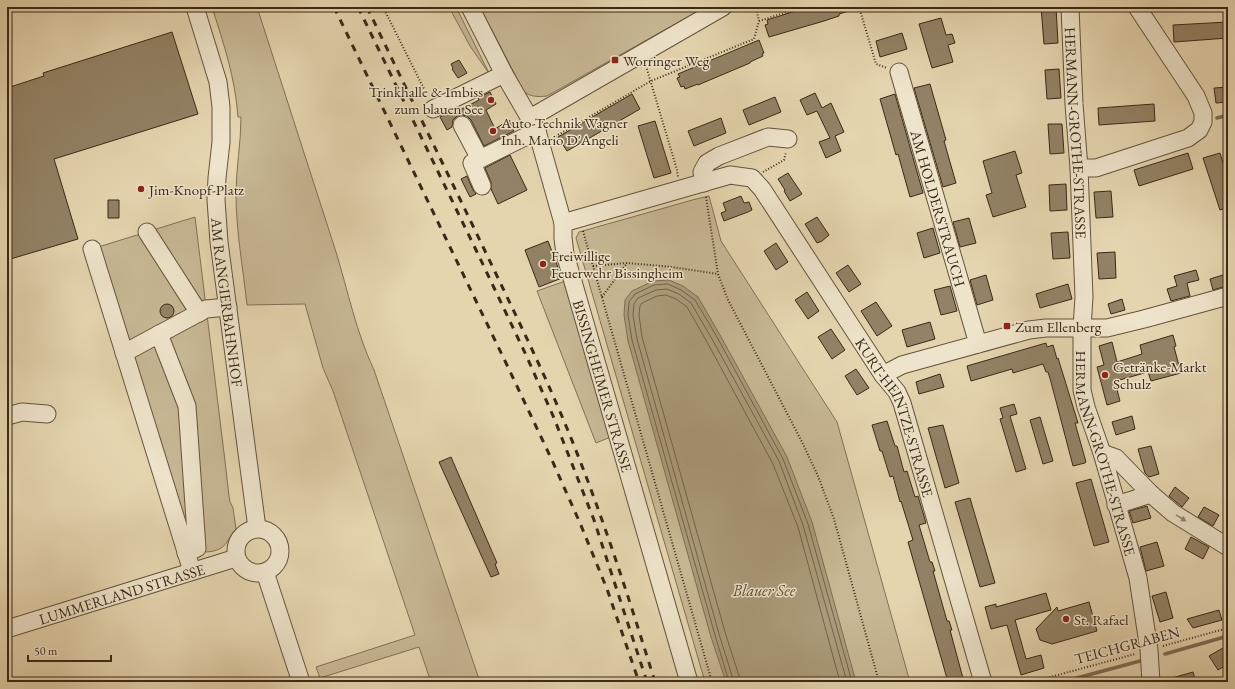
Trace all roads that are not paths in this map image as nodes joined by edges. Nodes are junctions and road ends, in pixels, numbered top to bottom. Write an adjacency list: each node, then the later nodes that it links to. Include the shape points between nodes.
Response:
1 (196, 7): 20 (street, AM RANGIERBAHNHOF, via 218,82 220,100 221,142 216,200)
2 (470, 7): 7 (street, BISSINGHEIMER STRASSE)
3 (723, 7): 10 (street, via 643,53)
4 (1070, 7): 13 (street, HERMANN-GROTHE-STRASSE)
5 (1137, 7): 13 (street, via 1196,96 1203,113 1203,122 1199,130 1188,138 1096,168)
6 (899, 72): 24 (street, AM HOLDERSTRAUCH)
7 (504, 74): 8 (street); 10 (street, BISSINGHEIMER STRASSE)
8 (434, 108)
9 (462, 125): 12 (street)
10 (536, 131): 12 (street); 16 (street, BISSINGHEIMER STRASSE)
11 (788, 139): 14 (street, via 768,137 719,156 707,163 702,172)
12 (480, 159): 15 (street, via 472,163)
13 (1079, 168): 22 (street, HERMANN-GROTHE-STRASSE, via 1084,297)
14 (704, 183): 16 (street); 26 (street, KURT-HEINTZE-STRASSE, via 730,176 752,178 762,189)
15 (482, 186)
16 (563, 223): 40 (street, BISSINGHEIMER STRASSE, via 565,254)
17 (147, 232): 21 (street)
18 (92, 249): 34 (street)
19 (1228, 296): 22 (street, via 1107,328)
20 (228, 307): 21 (street, via 206,309); 32 (street, AM RANGIERBAHNHOF)
21 (199, 313): 23 (street)
22 (1082, 328): 24 (street, via 1029,330); 29 (street, HERMANN-GROTHE-STRASSE, via 1082,390)
23 (159, 334): 25 (street); 34 (street, via 187,406 197,548)
24 (978, 344): 26 (street, via 902,365)
25 (124, 353)
26 (883, 375): 41 (street, KURT-HEINTZE-STRASSE, via 897,392 902,403)
27 (47, 414): 28 (street, via 22,412)
28 (7, 416)
29 (1102, 453): 30 (street, via 1116,458); 31 (street, HERMANN-GROTHE-STRASSE)
30 (1151, 494): 31 (street); 33 (street, one-way to 33, via 1173,513)
31 (1116, 506): 42 (street, HERMANN-GROTHE-STRASSE, via 1138,578)
32 (257, 528): 35 (street, via 246,532 238,541); 37 (street, via 273,534 279,544 278,561)
33 (1228, 547)
34 (186, 553): 36 (street)
35 (236, 558): 36 (street, LUMMERLAND STRASSE); 37 (street, via 248,571)
36 (192, 572): 38 (street, LUMMERLAND STRASSE)
37 (265, 572): 39 (street)
38 (7, 629)
39 (301, 682)
40 (689, 682)
41 (983, 682)
42 (1151, 682)

